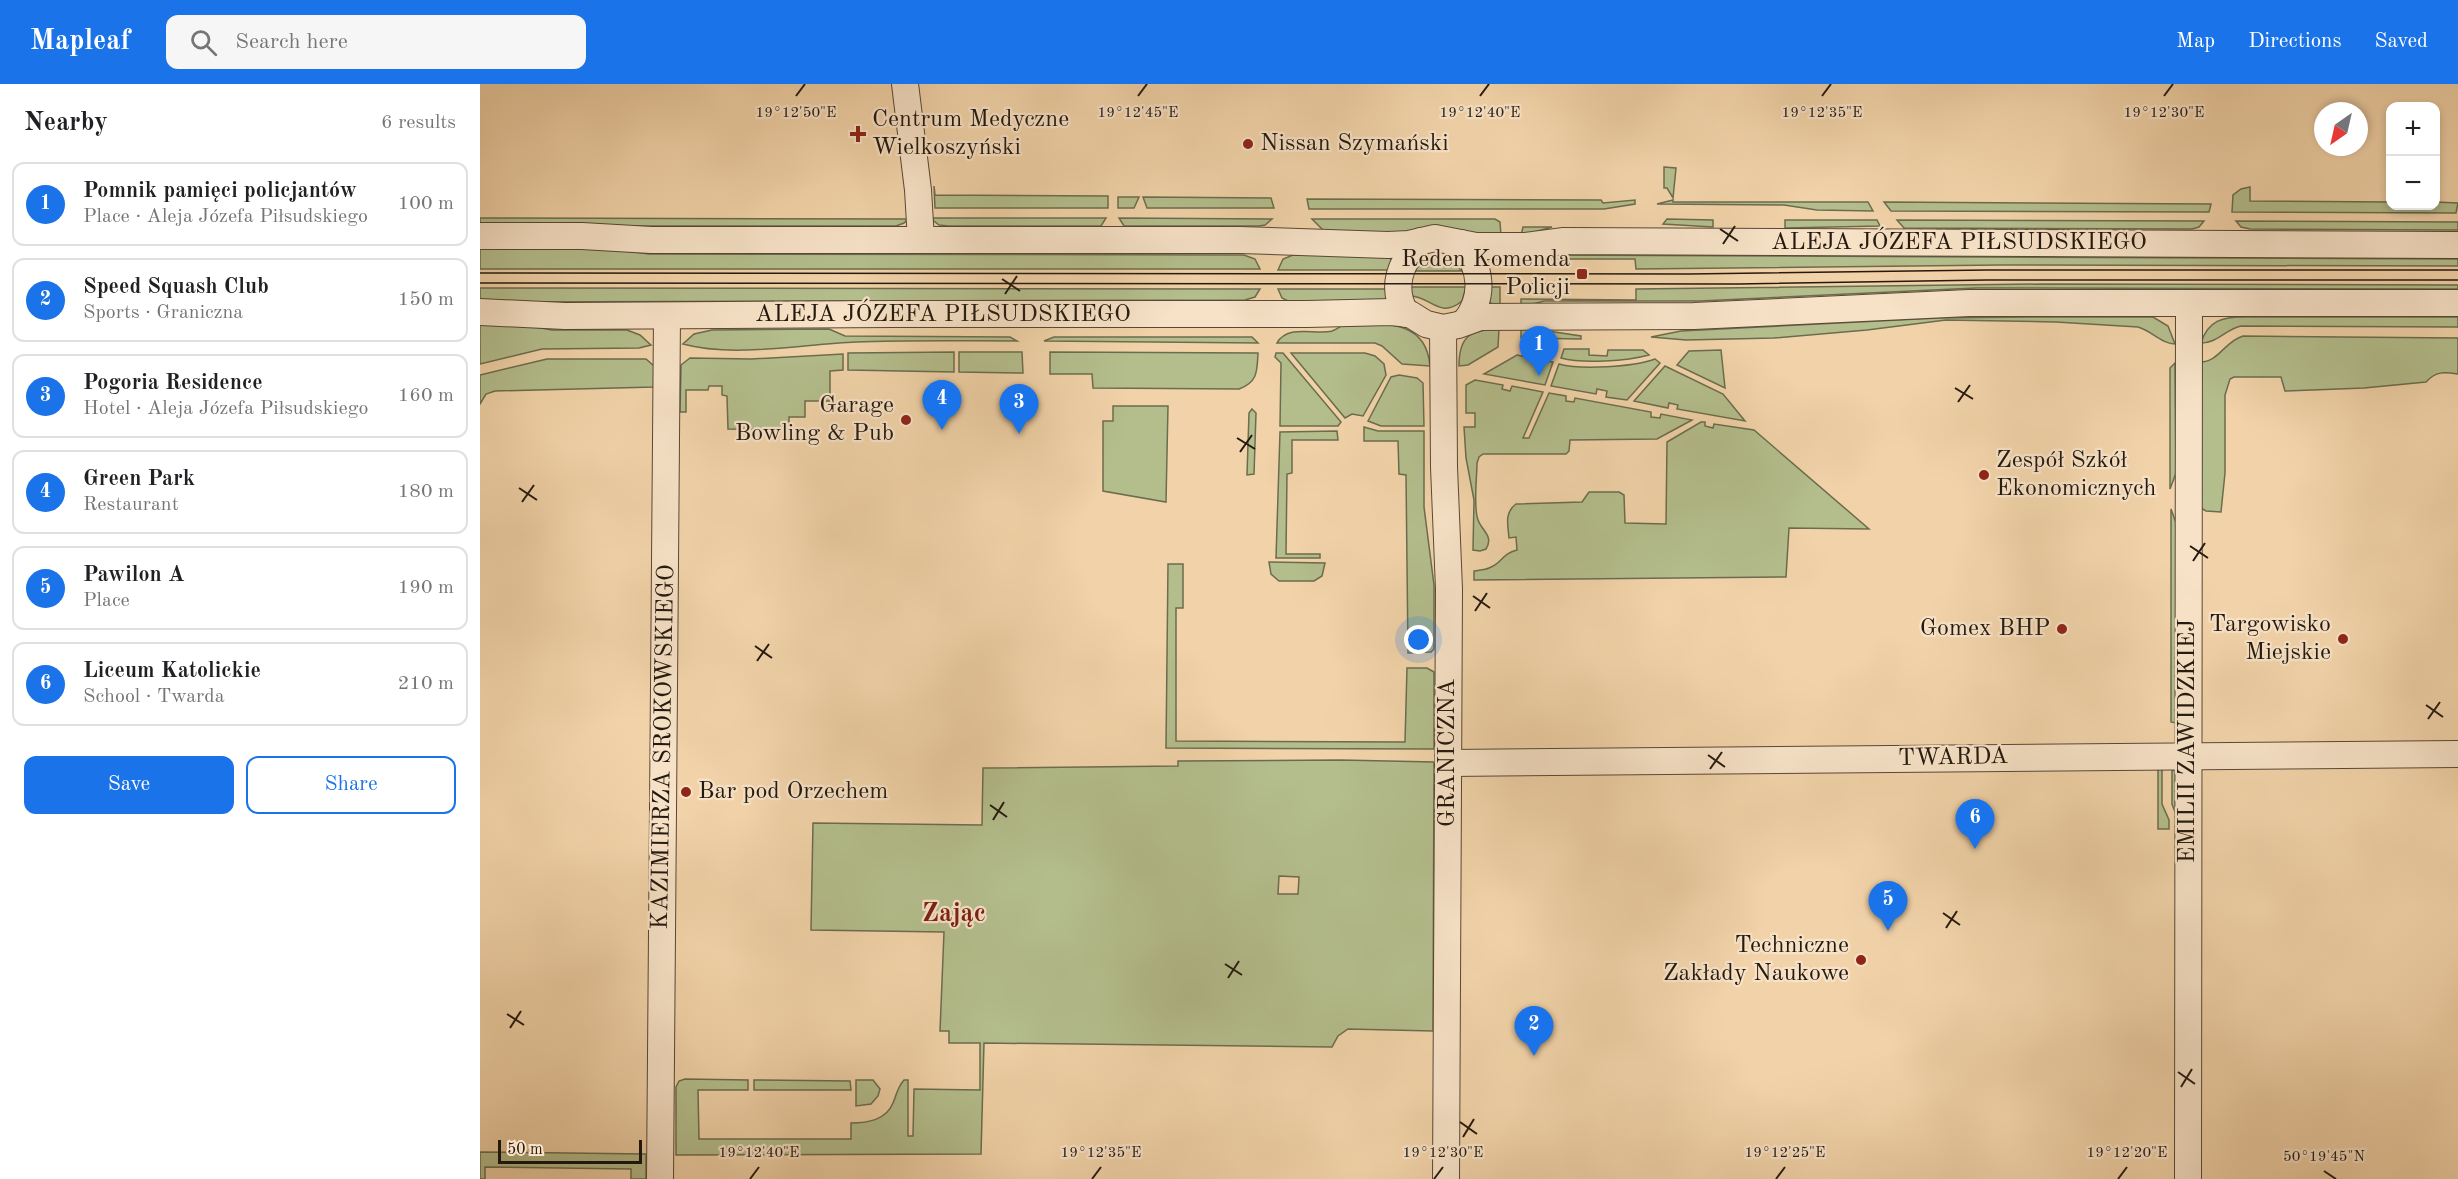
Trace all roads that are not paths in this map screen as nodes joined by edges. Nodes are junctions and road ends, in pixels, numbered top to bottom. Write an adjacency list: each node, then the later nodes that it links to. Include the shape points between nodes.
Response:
1 (905, 84): 3 (street)
2 (480, 236): 3 (street)
3 (921, 240): 4 (street, via 1240,240 1388,245)
4 (1421, 241): 5 (street); 10 (street, via 1404,262 1397,281)
5 (1461, 243): 6 (street, ALEJA JÓZEFA PIŁSUDSKIEGO); 12 (street, via 1476,267 1480,284 1475,305)
6 (2458, 244)
7 (2189, 303): 8 (street); 12 (street, via 1934,304 1694,316 1484,316); 14 (street, EMILII ZAWIDZKIEJ)
8 (2458, 303)
9 (480, 312): 11 (street, ALEJA JÓZEFA PIŁSUDSKIEGO)
10 (1406, 314): 11 (street, ALEJA JÓZEFA PIŁSUDSKIEGO); 12 (street, via 1426,324)
11 (667, 316): 16 (street, KAZIMIERZA SROKOWSKIEGO)
12 (1454, 325): 15 (street, GRANICZNA, via 1444,467 1449,589)
13 (2458, 754): 14 (street, TWARDA)
14 (2188, 756): 15 (street, TWARDA); 18 (street, EMILII ZAWIDZKIEJ)
15 (1448, 763): 17 (street, GRANICZNA)
16 (660, 1179)
17 (1446, 1179)
18 (2188, 1179)

